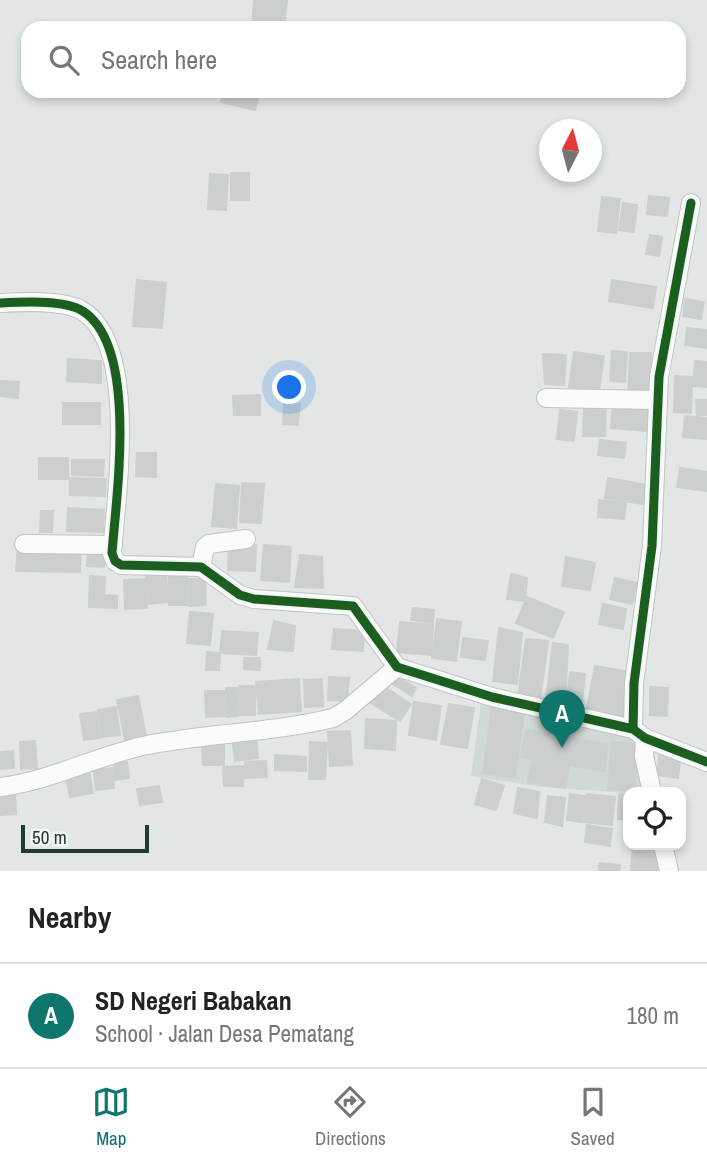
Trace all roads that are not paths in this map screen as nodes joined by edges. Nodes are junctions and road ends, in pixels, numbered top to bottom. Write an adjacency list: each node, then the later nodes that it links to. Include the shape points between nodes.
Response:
1 (691, 203): 4 (street)
2 (0, 303): 7 (street, via 76,307 98,327 108,346 118,380 120,440)
3 (546, 398): 4 (street)
4 (657, 400): 10 (street, via 652,546 634,683)
5 (246, 539): 8 (street, via 209,544)
6 (24, 544): 7 (street)
7 (113, 545): 8 (street, via 115,561 121,565)
8 (201, 567): 9 (street, via 240,595 353,606)
9 (397, 667): 10 (street, via 492,697); 12 (street, via 333,719 142,747 39,780)
10 (639, 733): 11 (street); 13 (street)
11 (707, 762)
12 (0, 787)
13 (651, 787)
14 (664, 850): 15 (street)
15 (669, 871)

